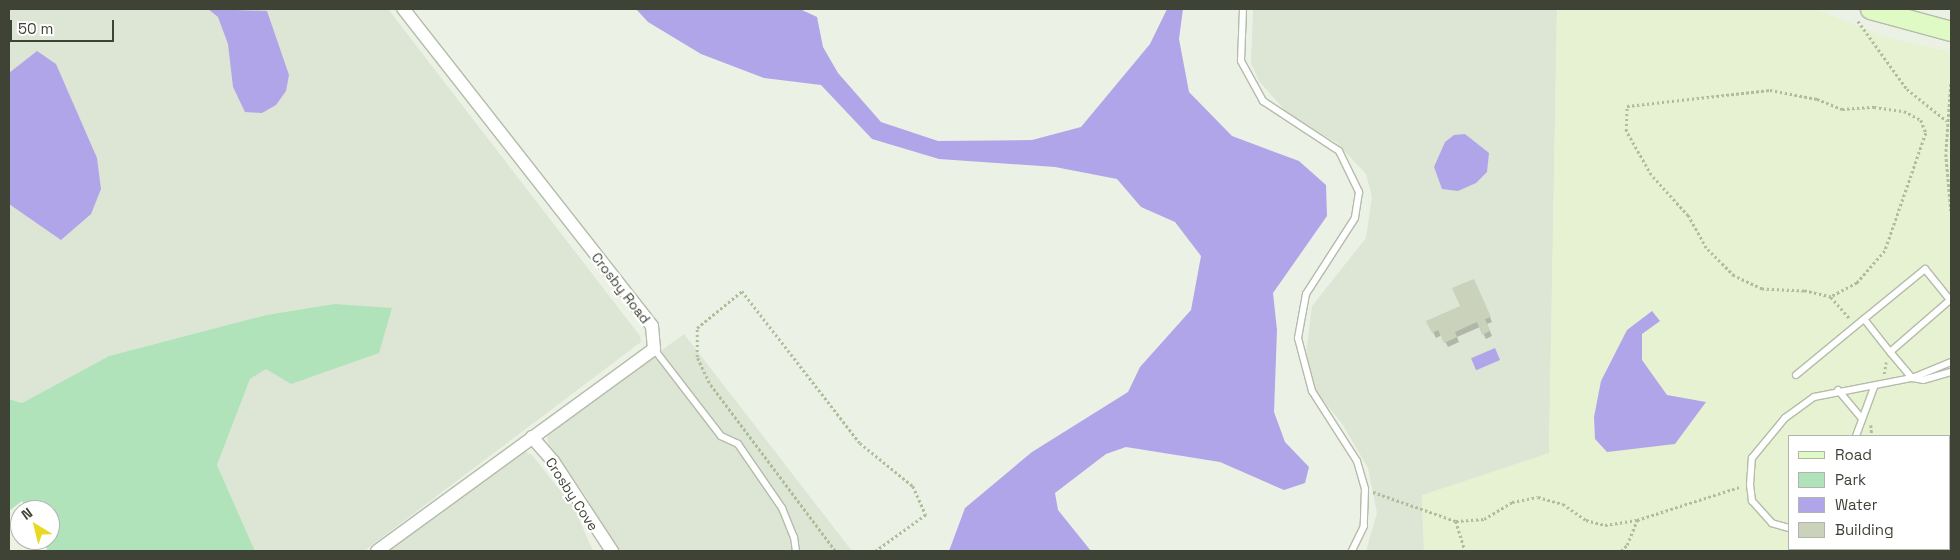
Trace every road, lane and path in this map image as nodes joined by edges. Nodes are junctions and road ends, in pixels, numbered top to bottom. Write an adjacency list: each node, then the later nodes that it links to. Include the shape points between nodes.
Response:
1 (403, 9): 11 (street, Crosby Road, via 652,326)
2 (1243, 9): 25 (lane, via 1241,62 1263,101 1339,151 1359,192 1355,218 1306,294 1298,338 1312,391 1357,461)
3 (1863, 12): 4 (main road); 6 (path, via 1907,89)
4 (1951, 32)
5 (1951, 84): 6 (path)
6 (1948, 121): 7 (path, via 1946,172)
7 (1951, 211)
8 (1831, 297): 8 (path, via 1858,283 1885,251 1926,133 1921,120 1904,111 1874,107 1842,109 1817,99 1770,90 1627,106 1626,131 1651,175 1688,216 1706,248 1734,276 1762,289 1804,291); 10 (path)
9 (1864, 320): 10 (lane); 12 (lane); 12 (lane, via 1925,269 1950,300)
10 (1856, 326): 16 (lane)
11 (654, 348): 23 (street); 31 (lane, via 721,436 738,444 782,508 794,536)
12 (1890, 352): 17 (lane)
13 (1880, 355): 18 (path, via 1886,362)
14 (1951, 362): 17 (lane)
15 (1951, 372): 17 (lane, via 1923,380)
16 (1796, 375)
17 (1912, 378): 18 (lane)
18 (1882, 385): 19 (lane)
19 (1874, 386): 20 (lane); 21 (lane)
20 (1838, 390): 21 (lane); 28 (lane, via 1814,396 1785,418 1752,458 1752,501 1772,523)
21 (1861, 417): 22 (lane)
22 (1856, 435)
23 (532, 437): 29 (street); 30 (street, Crosby Cove, via 553,462)
24 (1739, 487): 26 (path)
25 (1365, 489): 27 (path); 34 (lane, via 1364,526)
26 (1637, 520): 27 (path, via 1605,525 1586,520 1563,504 1538,497 1512,502 1484,519); 36 (path, via 1627,545)
27 (1456, 521): 35 (path)
28 (1788, 528)
29 (377, 551)
30 (612, 551)
31 (796, 551)
32 (835, 551): 33 (path, via 709,383 697,357 697,328 742,291 860,443 913,486 926,515)
33 (876, 551)
34 (1352, 551)
35 (1465, 551)
36 (1620, 551)

